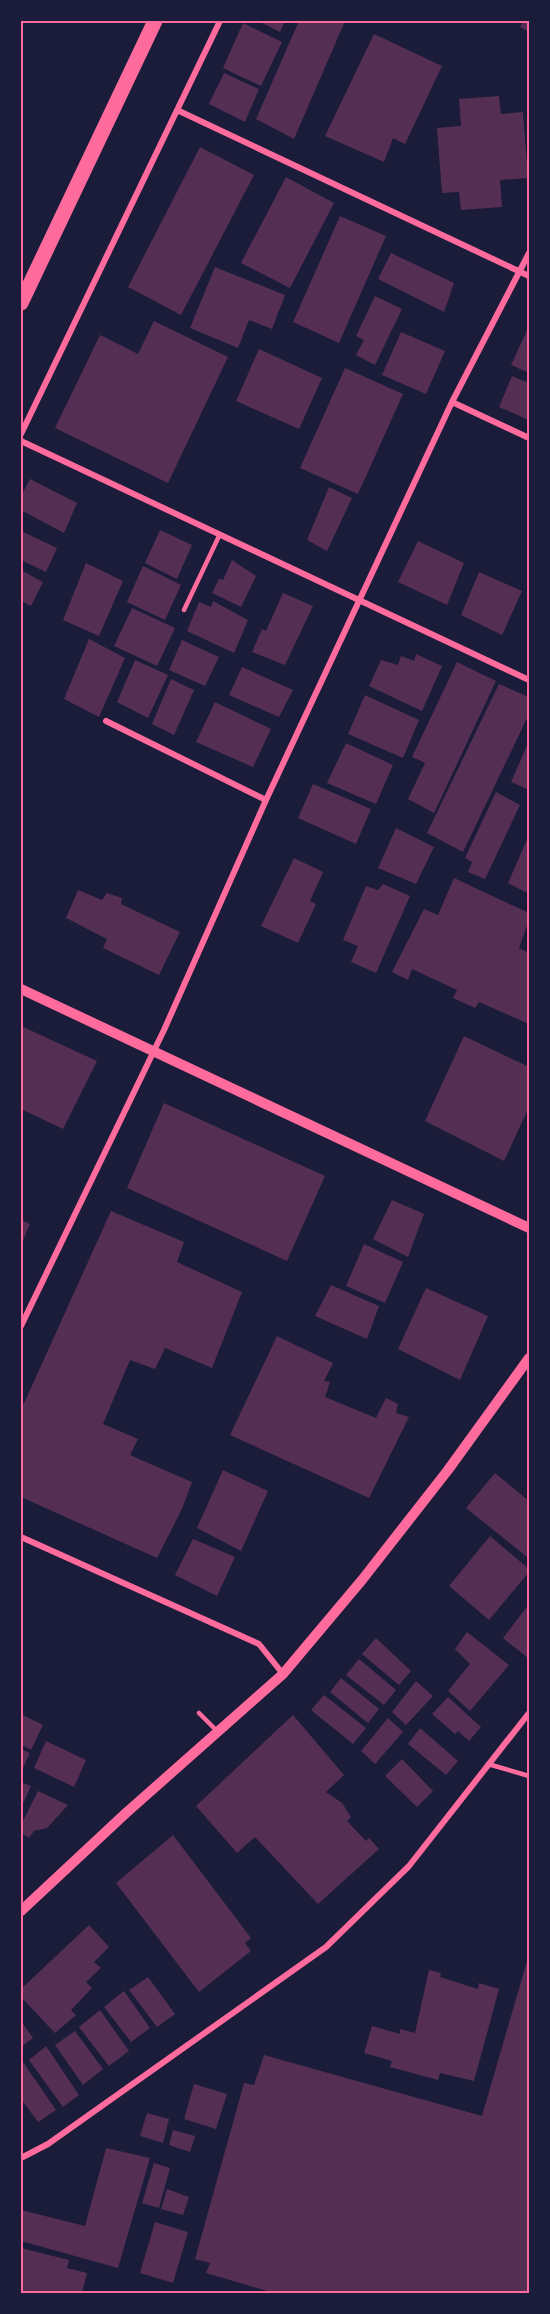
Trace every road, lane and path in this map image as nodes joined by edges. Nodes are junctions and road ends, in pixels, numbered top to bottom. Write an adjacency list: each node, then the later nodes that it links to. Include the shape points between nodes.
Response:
1 (155, 21): 7 (main road)
2 (220, 21): 3 (street)
3 (177, 110): 5 (street); 9 (street)
4 (529, 253): 5 (street)
5 (519, 272): 6 (street); 8 (street)
6 (529, 276)
7 (21, 303)
8 (452, 402): 10 (street); 13 (street)
9 (21, 434)
10 (529, 438)
11 (21, 441): 12 (street)
12 (220, 534): 13 (street); 14 (lane)
13 (359, 600): 15 (street); 17 (street)
14 (184, 610)
15 (529, 680)
16 (106, 721): 17 (street)
17 (266, 800): 19 (street)
18 (21, 989): 19 (street)
19 (154, 1051): 20 (street); 21 (street)
20 (529, 1228)
21 (21, 1326)
22 (529, 1358): 24 (street, via 441,1479)
23 (21, 1537): 24 (street, via 259,1644)
24 (284, 1674): 27 (street)
25 (199, 1713): 27 (lane)
26 (529, 1713): 28 (street)
27 (218, 1732): 30 (street)
28 (488, 1764): 29 (lane); 31 (street, via 408,1866 326,1947 48,2144)
29 (529, 1776)
30 (21, 1911)
31 (21, 2158)

